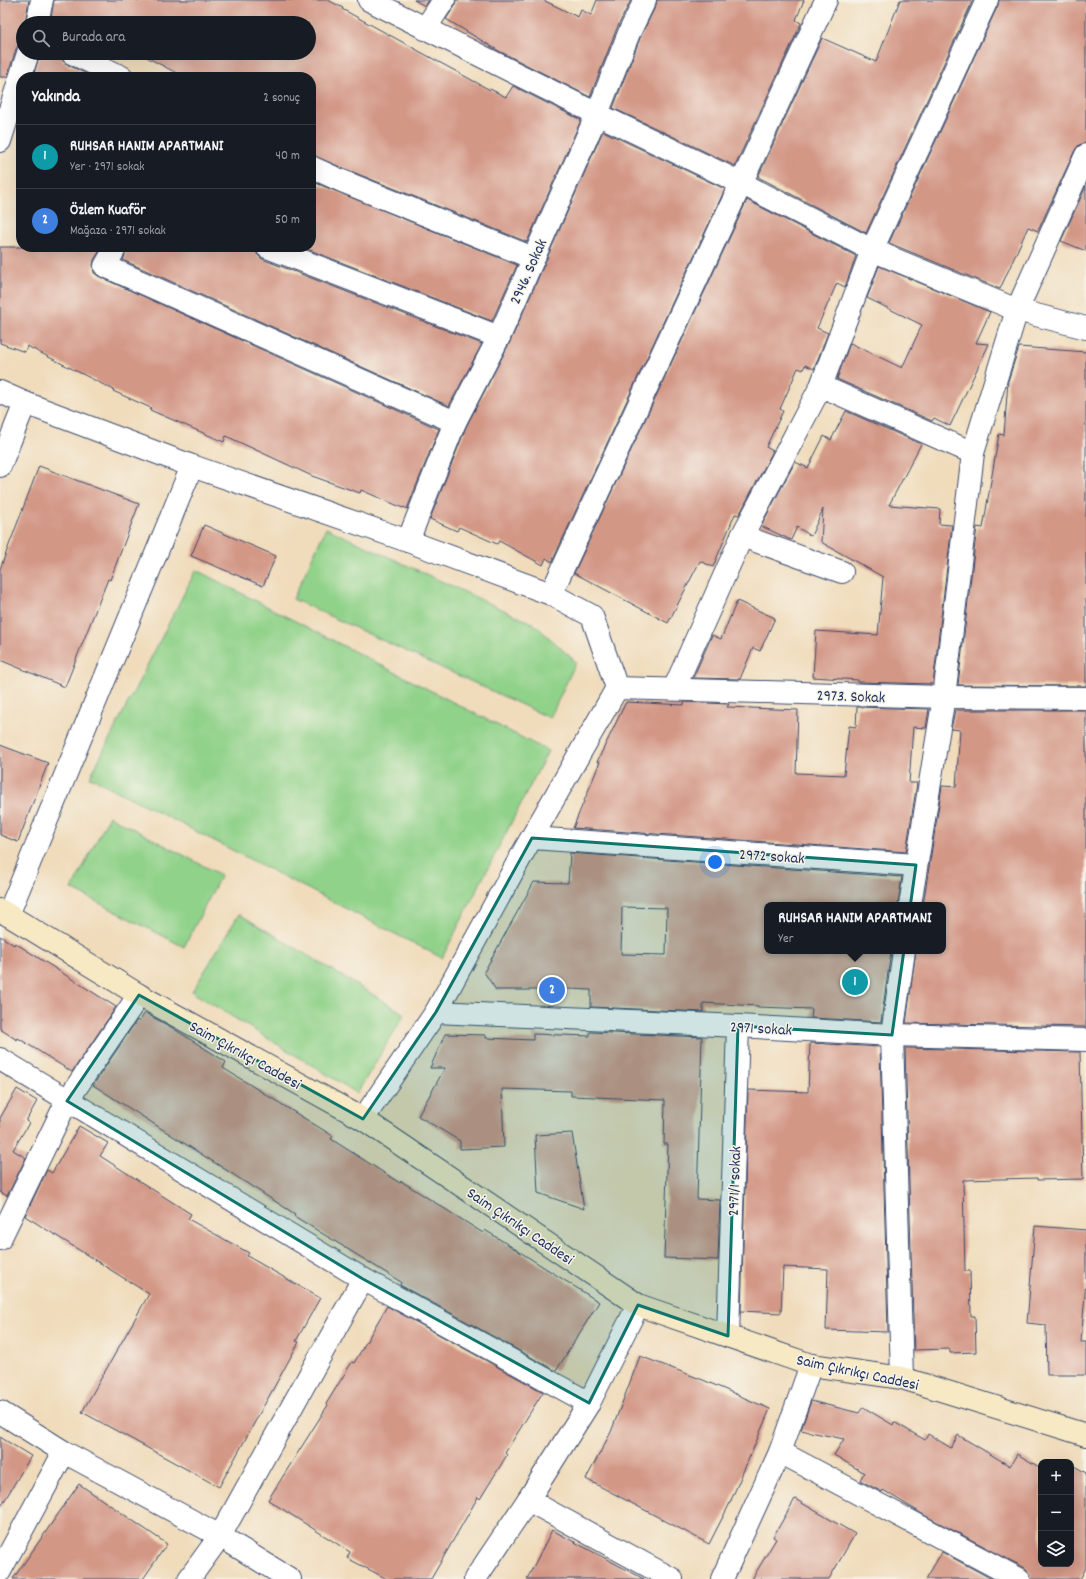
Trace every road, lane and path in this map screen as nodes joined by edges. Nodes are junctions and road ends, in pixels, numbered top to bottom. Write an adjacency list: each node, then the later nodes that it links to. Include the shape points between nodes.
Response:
1 (42, 0): 7 (street)
2 (369, 0): 8 (street)
3 (444, 0): 8 (street)
4 (645, 0): 14 (street, 2946. Sokak)
5 (826, 0): 18 (street)
6 (987, 0): 19 (street)
7 (38, 16)
8 (425, 29): 14 (street)
9 (26, 60): 11 (street)
10 (87, 60): 12 (street)
11 (22, 72)
12 (112, 72)
13 (16, 91): 15 (street)
14 (597, 114): 18 (street); 22 (street, 2946. Sokak)
15 (0, 141)
16 (1086, 155): 23 (street)
17 (316, 169): 22 (street)
18 (741, 183): 19 (street); 36 (street)
19 (872, 250): 23 (street); 26 (street)
20 (113, 252): 29 (street, via 105,266)
21 (280, 252): 25 (street)
22 (533, 258): 25 (street, 2946. Sokak)
23 (1017, 310): 24 (street); 30 (street)
24 (1086, 328)
25 (499, 337): 29 (street, 2946. Sokak)
26 (820, 386): 30 (street); 33 (street)
27 (0, 392): 28 (street)
28 (25, 403): 31 (street); 32 (street)
29 (455, 422): 34 (street, 2946. Sokak)
30 (973, 453): 39 (street)
31 (0, 466)
32 (192, 466): 34 (street); 44 (street)
33 (742, 536): 35 (street); 38 (street)
34 (408, 542): 36 (street)
35 (842, 572)
36 (551, 594): 37 (street, via 592,616)
37 (617, 688): 38 (street, 2973. Sokak); 41 (street)
38 (674, 689): 39 (street, 2973. Sokak)
39 (944, 697): 40 (street, 2973. Sokak); 42 (street)
40 (1086, 698)
41 (532, 838): 42 (street, 2972 sokak); 47 (street)
42 (916, 866): 43 (street)
43 (910, 902)
44 (4, 913): 46 (main road, Saim Çıkrıkçı Caddesi)
45 (904, 954): 49 (street)
46 (139, 995): 52 (street); 53 (main road, Saim Çıkrıkçı Caddesi)
47 (436, 1012): 48 (street, 2971 sokak); 53 (street)
48 (738, 1026): 49 (street, 2971 sokak); 57 (street, 2971/1 sokak)
49 (892, 1035): 50 (street, 2971 sokak); 59 (street)
50 (1086, 1040)
51 (0, 1059): 52 (street)
52 (67, 1101): 54 (street); 55 (street)
53 (363, 1119): 56 (main road, Saim Çıkrıkçı Caddesi)
54 (1, 1234)
55 (363, 1279): 60 (street); 66 (street)
56 (638, 1305): 57 (main road, Saim Çıkrıkçı Caddesi); 60 (street)
57 (728, 1336): 58 (main road, Saim Çıkrıkçı Caddesi)
58 (811, 1365): 59 (main road, Saim Çıkrıkçı Caddesi); 64 (street)
59 (902, 1378): 62 (main road, Saim Çıkrıkçı Caddesi)
60 (589, 1403): 65 (street)
61 (0, 1412): 63 (street)
62 (1086, 1435)
63 (64, 1452): 66 (street); 67 (street)
64 (780, 1452): 72 (street); 73 (street)
65 (528, 1500): 70 (street); 71 (street)
66 (220, 1536): 68 (street); 69 (street)
67 (0, 1571)
68 (189, 1579)
69 (290, 1579)
70 (475, 1579)
71 (672, 1579)
72 (722, 1579)
73 (1019, 1579)

